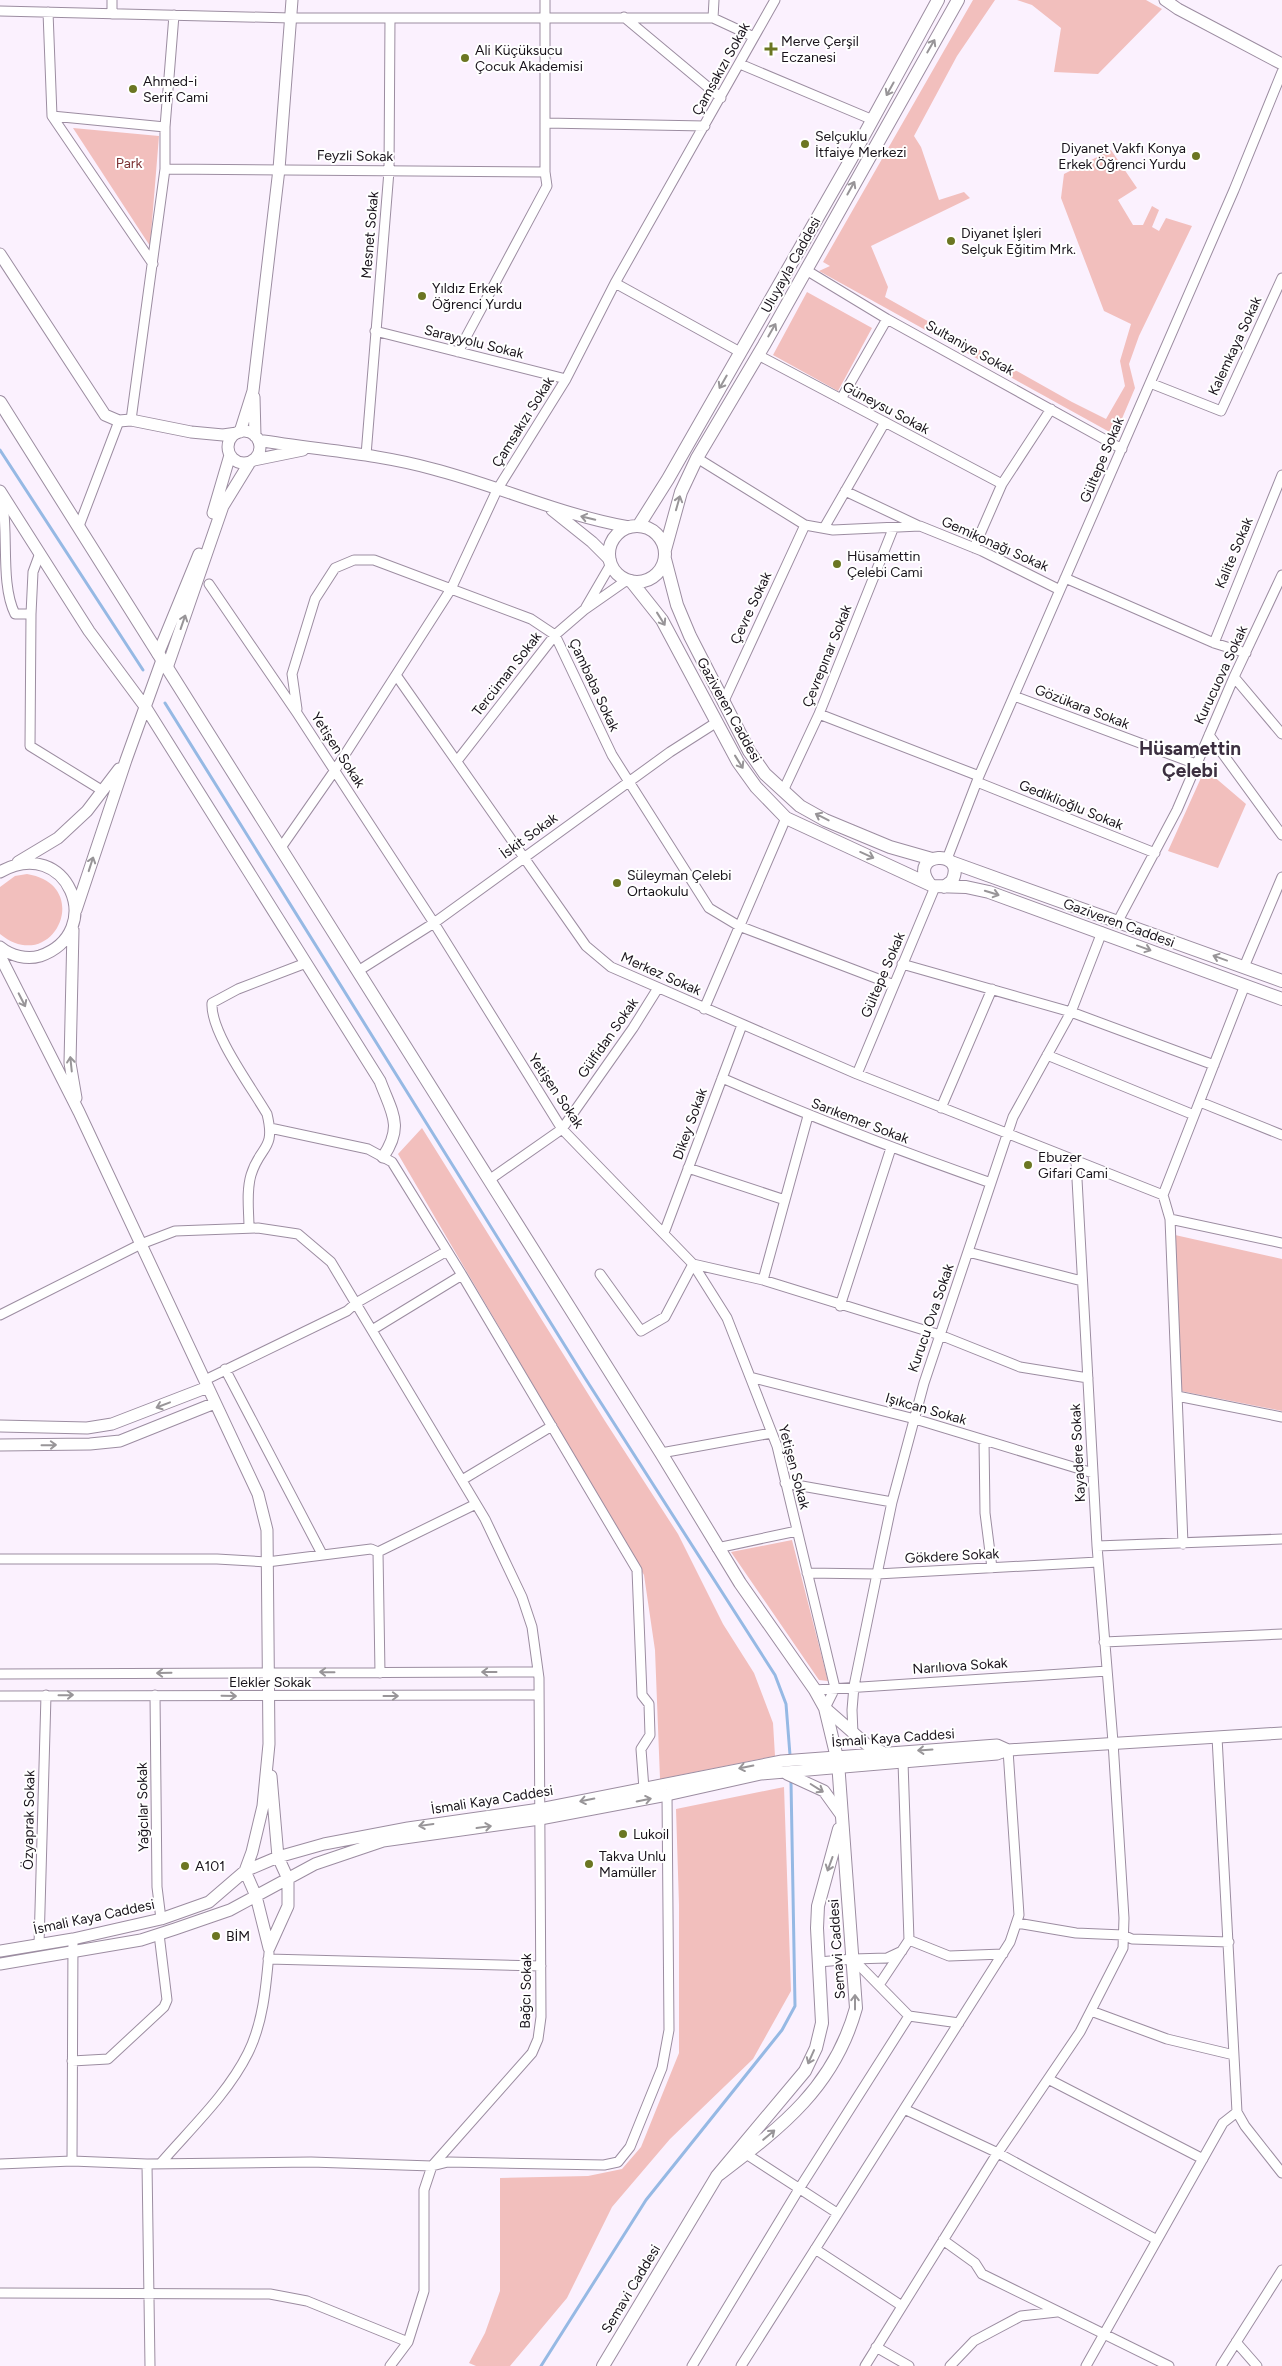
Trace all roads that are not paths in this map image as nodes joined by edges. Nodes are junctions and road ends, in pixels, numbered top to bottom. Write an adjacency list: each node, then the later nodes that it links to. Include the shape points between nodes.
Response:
1 (112, 0): 12 (street)
2 (292, 0): 15 (street)
3 (545, 0): 17 (street)
4 (714, 0): 18 (street)
5 (775, 0): 19 (street, Çamsakızı Sokak)
6 (938, 0): 25 (main road, Uluyayla Caddesi, one-way to 25)
7 (958, 0): 35 (main road, Uluyayla Caddesi, one-way to 7)
8 (1164, 0): 9 (street)
9 (1180, 5): 21 (street)
10 (0, 11): 11 (street)
11 (48, 12): 12 (street); 24 (street)
12 (112, 14): 13 (street)
13 (174, 15): 15 (street); 28 (street)
14 (624, 17): 17 (street); 18 (street); 23 (street)
15 (290, 18): 16 (street); 30 (street)
16 (390, 18): 17 (street); 31 (street, Mesnet Sokak)
17 (545, 18): 26 (street)
18 (713, 18): 19 (street)
19 (754, 37): 20 (street, Çamsakızı Sokak)
20 (740, 64): 23 (street, Çamsakızı Sokak); 25 (street)
21 (1282, 64)
22 (1282, 72): 44 (street, Gültepe Sokak)
23 (721, 98): 27 (street, Çamsakızı Sokak)
24 (52, 116): 28 (street); 34 (street)
25 (873, 120): 41 (main road, Uluyayla Caddesi)
26 (545, 123): 27 (street); 32 (street)
27 (705, 126): 37 (street, Çamsakızı Sokak)
28 (164, 127): 29 (street)
29 (165, 170): 30 (street, Feyzli Sokak); 34 (street)
30 (279, 170): 31 (street, Feyzli Sokak); 45 (street)
31 (389, 170): 32 (street, Feyzli Sokak); 39 (street, Mesnet Sokak)
32 (545, 172): 40 (street, via 547,186)
33 (0, 254): 50 (street, via 105,414)
34 (153, 264): 49 (street)
35 (806, 270): 38 (street, Sultaniye Sokak); 42 (main road, Uluyayla Caddesi, one-way to 35)
36 (1282, 278): 44 (street, Kalemkaya Sokak, via 1220,411)
37 (615, 283): 41 (street); 43 (street, Çamsakızı Sokak)
38 (887, 319): 46 (street); 48 (street, Sultaniye Sokak)
39 (375, 331): 40 (street, Sarayyolu Sokak); 58 (street, Mesnet Sokak)
40 (458, 352): 43 (street, Sarayyolu Sokak)
41 (740, 352): 69 (main road, Uluyayla Caddesi, one-way to 69, via 668,480)
42 (758, 355): 46 (street, Güneysu Sokak); 59 (main road, Uluyayla Caddesi)
43 (566, 379): 63 (street, Çamsakızı Sokak)
44 (1150, 383): 56 (street, Gültepe Sokak)
45 (253, 391): 53 (street); 54 (street)
46 (841, 399): 51 (street, Güneysu Sokak)
47 (0, 402): 68 (main road, Semavi Caddesi)
48 (1051, 409): 56 (street, Sultaniye Sokak); 62 (street)
49 (131, 420): 50 (street); 52 (street)
50 (118, 421): 68 (street)
51 (885, 422): 62 (street, Güneysu Sokak); 64 (street)
52 (191, 432): 53 (street); 57 (street, via 214,441)
53 (239, 433): 54 (street, via 248,432); 57 (street, via 230,440)
54 (256, 438): 55 (street); 60 (street, via 260,448)
55 (314, 449): 58 (street); 60 (street)
56 (1122, 449): 78 (street, Gültepe Sokak)
57 (229, 452): 60 (street, via 239,462); 88 (street, via 207,534)
58 (366, 455): 63 (street, via 432,468)
59 (696, 458): 67 (street, Gemikonağı Sokak); 75 (main road, Uluyayla Caddesi, one-way to 59, via 681,492)
60 (252, 461): 88 (street, one-way to 60, via 223,506)
61 (1282, 476): 86 (street, Kalite Sokak)
62 (1002, 484): 73 (street)
63 (497, 490): 66 (street); 81 (street, Çamsakızı Sokak)
64 (845, 491): 70 (street); 71 (street)
65 (0, 493): 74 (street); 84 (street, via 5,511 3,570 6,603 14,614)
66 (547, 506): 69 (street, one-way to 66, via 602,522); 76 (street, via 592,542)
67 (804, 525): 71 (street, Gemikonağı Sokak); 92 (street, Çevre Sokak)
68 (79, 526): 88 (main road, Semavi Caddesi)
69 (634, 526): 75 (main road, via 656,533); 76 (main road, via 615,536 611,543)
70 (920, 526): 72 (street, Gemikonağı Sokak); 73 (street, Gemikonağı Sokak)
71 (824, 528): 72 (street, Gemikonağı Sokak)
72 (894, 529): 95 (street, Çevrepınar Sokak)
73 (974, 548): 82 (street, Gemikonağı Sokak)
74 (40, 553): 84 (street, via 33,572); 93 (street, via 89,631)
75 (665, 555): 79 (main road, via 656,575); 92 (main road, Gaziveren Caddesi, via 677,605)
76 (611, 562): 79 (main road, via 619,575); 83 (street, Tercüman Sokak)
77 (1282, 576): 87 (street, Kurucuova Sokak)
78 (1066, 578): 82 (street, Gültepe Sokak); 86 (street)
79 (629, 580): 83 (street, Tercüman Sokak); 96 (main road, Gaziveren Caddesi, one-way to 96, via 662,620)
80 (210, 584): 94 (street, Yetişen Sokak)
81 (451, 589): 85 (street, Çambaba Sokak, via 530,619); 89 (street, Çamsakızı Sokak); 94 (street, Çambaba Sokak, via 374,560 354,560 335,568 315,600 292,674)
82 (1060, 590): 91 (street, Gültepe Sokak)
83 (584, 610): 85 (street, Tercüman Sokak)
84 (31, 614): 105 (street, via 30,746)
85 (555, 636): 100 (street, Tercüman Sokak); 104 (street, Çambaba Sokak, via 612,755)
86 (1214, 643): 87 (street)
87 (1246, 653): 90 (street, Kurucuova Sokak)
88 (162, 661): 93 (street); 109 (main road, Semavi Caddesi)
89 (396, 675): 100 (street, Merkez Sokak); 102 (street, Çamsakızı Sokak)
90 (1234, 677): 97 (street); 98 (street, Kurucuova Sokak)
91 (1014, 696): 101 (street, Gözükara Sokak); 103 (street, Gültepe Sokak)
92 (723, 703): 106 (main road, Gaziveren Caddesi, via 749,751 765,774)
93 (146, 708): 99 (street); 126 (street)
94 (297, 712): 102 (street, Yetişen Sokak)
95 (818, 714): 103 (street, Gediklioğlu Sokak); 106 (street, Çevrepınar Sokak)
96 (717, 722): 104 (street, İskit Sokak); 107 (main road, Gaziveren Caddesi, one-way to 107, via 738,762 756,787)
97 (1282, 734)
98 (1208, 735): 101 (street, Kurucuova Sokak); 108 (street)
99 (126, 760): 105 (street); 118 (street, one-way to 99)
100 (457, 761): 111 (street, Merkez Sokak)
101 (1196, 764): 110 (street, Kurucuova Sokak)
102 (335, 770): 109 (street, Çamsakızı Sokak); 120 (street, Yetişen Sokak)
103 (978, 779): 110 (street, Gediklioğlu Sokak); 113 (street, Gültepe Sokak)
104 (628, 781): 111 (street, İskit Sokak); 122 (street, Çambaba Sokak, via 709,908)
105 (103, 791): 114 (street, via 58,838)
106 (783, 791): 112 (main road, Gaziveren Caddesi, one-way to 106, via 890,848 825,820 800,806)
107 (786, 818): 117 (main road, Gaziveren Caddesi, one-way to 117); 122 (street)
108 (1282, 835)
109 (280, 849): 129 (main road, Semavi Caddesi)
110 (1155, 853): 119 (street, Kurucuova Sokak)
111 (524, 857): 120 (street, İskit Sokak); 133 (street, Merkez Sokak, via 586,946 611,967)
112 (932, 859): 113 (main road, via 942,857); 117 (main road, via 925,870)
113 (949, 860): 117 (main road, via 954,866 954,877 948,885); 119 (main road, Gaziveren Caddesi)
114 (12, 865): 115 (street); 118 (street, via 28,862 52,868 70,886)
115 (0, 872)
116 (1282, 877): 128 (street)
117 (936, 886): 123 (main road, Gaziveren Caddesi, one-way to 123, via 989,892); 127 (street, Gültepe Sokak)
118 (76, 910): 121 (street)
119 (1118, 921): 128 (main road, Gaziveren Caddesi, one-way to 119)
120 (434, 923): 129 (street, İskit Sokak); 149 (street, Yetişen Sokak)
121 (73, 925): 124 (street, via 65,940 52,951 37,957 21,957); 145 (street, one-way to 121, via 70,1063)
122 (739, 926): 131 (street, Çambaba Sokak); 136 (street)
123 (1102, 932): 132 (main road, Gaziveren Caddesi, one-way to 132); 137 (street, Kurucu Ova Sokak)
124 (0, 948)
125 (0, 956): 145 (street, one-way to 145)
126 (306, 963): 148 (street, via 238,989 212,1004 211,1012 218,1032 267,1114); 153 (street, via 380,1081 396,1127 393,1142)
127 (902, 964): 131 (street, Gültepe Sokak); 134 (street)
128 (1244, 967): 130 (main road, Gaziveren Caddesi)
129 (358, 971): 156 (main road, Semavi Caddesi)
130 (1282, 981)
131 (894, 985): 141 (street, Gültepe Sokak)
132 (1245, 985): 135 (main road, Gaziveren Caddesi); 140 (street)
133 (658, 988): 136 (street, Merkez Sokak); 149 (street, Gülfidan Sokak)
134 (992, 990): 137 (street); 144 (street)
135 (1282, 999)
136 (704, 1008): 138 (street, Merkez Sokak)
137 (1071, 1012): 139 (street, Kurucu Ova Sokak); 140 (street)
138 (742, 1025): 141 (street, Merkez Sokak); 142 (street, Dikey Sokak)
139 (1047, 1055): 147 (street); 150 (street, Kurucu Ova Sokak, via 1013,1117)
140 (1214, 1065): 143 (street)
141 (857, 1074): 144 (street, Merkez Sokak)
142 (722, 1078): 146 (street, Sarıkemer Sokak); 155 (street, Dikey Sokak)
143 (1200, 1102): 147 (street); 151 (street)
144 (941, 1108): 150 (street, Merkez Sokak)
145 (79, 1112): 164 (street)
146 (808, 1116): 152 (street, Sarıkemer Sokak); 159 (street)
147 (1194, 1116): 158 (street)
148 (270, 1128): 153 (street, via 368,1149); 161 (street, via 270,1143 251,1175)
149 (562, 1130): 156 (street, Gülfidan Sokak); 162 (street, Yetişen Sokak)
150 (1007, 1135): 154 (street, Merkez Sokak); 157 (street, Kurucu Ova Sokak)
151 (1282, 1135)
152 (891, 1148): 157 (street, Sarıkemer Sokak); 173 (street)
153 (383, 1157): 165 (street, via 392,1162)
154 (1076, 1161): 158 (street, Merkez Sokak); 171 (street, Kayadere Sokak)
155 (688, 1168): 159 (street); 162 (street, Dikey Sokak)
156 (489, 1180): 190 (main road, Semavi Caddesi)
157 (991, 1183): 166 (street, Kurucu Ova Sokak)
158 (1163, 1195): 160 (street)
159 (785, 1200): 170 (street)
160 (1170, 1220): 163 (street); 181 (street)
161 (249, 1228): 164 (street, Bağcı Sokak, via 175,1231); 172 (street, Bağcı Sokak, via 298,1234 331,1262)
162 (664, 1233): 167 (street, Yetişen Sokak)
163 (1282, 1243)
164 (141, 1244): 174 (street, Bağcı Sokak); 180 (street)
165 (447, 1251): 169 (street); 172 (street)
166 (968, 1252): 171 (street); 176 (street, Kurucu Ova Sokak)
167 (693, 1264): 168 (street, via 665,1317 641,1331); 170 (street); 178 (street, Yetişen Sokak, via 727,1318)
168 (600, 1274)
169 (462, 1275): 175 (street); 186 (street)
170 (763, 1280): 173 (street)
171 (1082, 1281): 179 (street, Kayadere Sokak)
172 (356, 1303): 175 (street, Bağcı Sokak); 177 (street, via 347,1311)
173 (840, 1306): 176 (street)
174 (0, 1314)
175 (372, 1330): 192 (street, Bağcı Sokak)
176 (940, 1335): 179 (street, via 1020,1367); 184 (street, Kurucu Ova Sokak)
177 (225, 1369): 180 (street); 202 (street)
178 (750, 1376): 184 (street, Işıkcan Sokak); 187 (street, Yetişen Sokak)
179 (1088, 1378): 191 (street, Kayadere Sokak)
180 (206, 1383): 182 (street); 185 (street, one-way to 185, via 112,1424 87,1428)
181 (1177, 1396): 183 (street); 198 (street)
182 (216, 1403): 189 (street, one-way to 182, via 120,1441); 204 (street, via 258,1494 267,1530)
183 (1282, 1417)
184 (915, 1419): 188 (street, Işıkcan Sokak); 194 (street, Kurucu Ova Sokak)
185 (0, 1426)
186 (552, 1426): 192 (street); 235 (street, via 638,1570 642,1695 649,1704 650,1728 650,1735 641,1749)
187 (772, 1433): 190 (street); 193 (street, Yetişen Sokak)
188 (984, 1440): 191 (street, Işıkcan Sokak); 206 (street, via 985,1513)
189 (0, 1446)
190 (661, 1454): 200 (main road, Semavi Caddesi)
191 (1092, 1473): 199 (street, Kayadere Sokak)
192 (462, 1480): 195 (street, Bağcı Sokak)
193 (785, 1482): 194 (street); 196 (street, Yetişen Sokak)
194 (892, 1502): 208 (street, Kurucu Ova Sokak)
195 (476, 1504): 201 (street); 213 (street, Bağcı Sokak, via 522,1597 532,1627)
196 (797, 1531): 200 (street); 207 (street, Yetişen Sokak)
197 (1282, 1539): 198 (street)
198 (1183, 1544): 199 (street)
199 (1096, 1546): 205 (street, Kayadere Sokak)
200 (717, 1548): 218 (main road, Semavi Caddesi)
201 (378, 1552): 202 (street, via 372,1548); 214 (street)
202 (322, 1554): 204 (street)
203 (0, 1559): 204 (street)
204 (267, 1562): 212 (street)
205 (1098, 1562): 206 (street, Gökdere Sokak); 210 (street, Kayadere Sokak)
206 (992, 1568): 208 (street, Gökdere Sokak)
207 (807, 1573): 208 (street, Gökdere Sokak); 217 (street, Yetişen Sokak)
208 (877, 1574): 216 (street, Kurucu Ova Sokak)
209 (1282, 1634): 210 (street)
210 (1104, 1642): 211 (street, Kayadere Sokak)
211 (1107, 1671): 216 (street, Narılıova Sokak); 228 (street, Kayadere Sokak)
212 (267, 1672): 214 (street, Elekler Sokak, one-way to 212); 215 (street, Elekler Sokak, one-way to 215); 223 (street)
213 (538, 1672): 214 (street, Elekler Sokak, one-way to 214); 221 (street, Bağcı Sokak)
214 (380, 1673)
215 (0, 1674)
216 (854, 1686): 217 (street, Narılıova Sokak); 226 (street, Kurucu Ova Sokak)
217 (835, 1688): 218 (street, Narılıova Sokak); 224 (street)
218 (815, 1690): 224 (main road, Semavi Caddesi)
219 (46, 1695): 220 (street, Elekler Sokak, one-way to 220); 222 (street, Elekler Sokak); 250 (street, Özyaprak Sokak)
220 (155, 1695): 223 (street, Elekler Sokak, one-way to 223); 243 (street, Yağcılar Sokak)
221 (539, 1695): 223 (street, Elekler Sokak, one-way to 221); 237 (street, Bağcı Sokak)
222 (0, 1696)
223 (268, 1697): 229 (street)
224 (825, 1708): 226 (street); 232 (main road, Semavi Caddesi)
225 (1282, 1733): 227 (street, İsmali Kaya Caddesi)
226 (853, 1734): 231 (street)
227 (1217, 1737): 228 (street, İsmali Kaya Caddesi); 249 (street)
228 (1113, 1742): 230 (street, İsmali Kaya Caddesi); 246 (street, Kayadere Sokak)
229 (269, 1744): 239 (street); 240 (street, via 263,1806)
230 (1008, 1750): 231 (street, İsmali Kaya Caddesi, one-way to 231, via 997,1746); 233 (street, İsmali Kaya Caddesi, via 997,1754); 244 (street)
231 (883, 1753): 232 (street, İsmali Kaya Caddesi)
232 (837, 1762): 233 (street, İsmali Kaya Caddesi); 234 (street, İsmali Kaya Caddesi); 235 (street, İsmali Kaya Caddesi, one-way to 235, via 782,1761); 238 (main road, Semavi Caddesi)
233 (904, 1762): 248 (street)
234 (783, 1772): 236 (street, İsmali Kaya Caddesi); 238 (street, one-way to 238, via 824,1791)
235 (644, 1789): 237 (street, İsmali Kaya Caddesi, one-way to 237)
236 (667, 1795): 237 (street, İsmali Kaya Caddesi, one-way to 236); 276 (street, via 669,2030 662,2068 630,2147 618,2162 604,2165 448,2162)
237 (540, 1814): 239 (street, İsmali Kaya Caddesi, one-way to 239, via 371,1835); 241 (street, İsmali Kaya Caddesi, one-way to 237, via 315,1864 383,1842); 259 (street, Bağcı Sokak)
238 (842, 1816): 256 (main road, Semavi Caddesi); 257 (main road, Semavi Caddesi, one-way to 257, via 818,1906)
239 (278, 1857): 240 (street, İsmali Kaya Caddesi); 241 (street)
240 (245, 1872): 242 (street); 243 (street, İsmali Kaya Caddesi, via 209,1902)
241 (288, 1879): 242 (street, İsmali Kaya Caddesi); 254 (street, via 288,1906)
242 (256, 1896): 245 (street, İsmali Kaya Caddesi, via 230,1910); 254 (street)
243 (160, 1919): 247 (street, İsmali Kaya Caddesi)
244 (1017, 1923): 246 (street, via 1076,1933); 255 (street)
245 (159, 1934): 253 (street, İsmali Kaya Caddesi); 265 (street, via 164,2007 108,2059)
246 (1123, 1935): 249 (street, via 1132,1939); 261 (street, Kayadere Sokak, via 1123,1948)
247 (73, 1939): 250 (street, İsmali Kaya Caddesi); 253 (street)
248 (909, 1940): 252 (street); 255 (street, via 949,1956)
249 (1228, 1942): 264 (street)
250 (39, 1945): 251 (street, İsmali Kaya Caddesi)
251 (0, 1951)
252 (902, 1951): 256 (street, via 887,1958); 260 (street)
253 (73, 1952): 258 (street, İsmali Kaya Caddesi); 265 (street)
254 (269, 1954): 259 (street); 275 (street, via 261,2015 248,2053 230,2082)
255 (1003, 1954): 263 (street)
256 (853, 1959): 257 (street); 260 (street); 270 (main road, Semavi Caddesi, one-way to 256, via 794,2115 828,2069 851,2025 856,2008)
257 (819, 1962): 278 (main road, Semavi Caddesi, one-way to 278, via 822,2023 816,2048 805,2071)
258 (0, 1964)
259 (540, 1966): 276 (street, Bağcı Sokak, via 541,2017 532,2053)
260 (879, 1984): 262 (street)
261 (1090, 2011): 264 (street, via 1167,2040); 266 (street, Kayadere Sokak, via 1080,2032)
262 (909, 2016): 263 (street); 279 (street)
263 (959, 2023): 267 (street)
264 (1234, 2055): 268 (street)
265 (72, 2061): 272 (street)
266 (1048, 2079): 269 (street, Kayadere Sokak); 271 (street)
267 (904, 2109): 269 (street); 280 (street)
268 (1237, 2112): 271 (street, via 1223,2123); 277 (street)
269 (998, 2153): 281 (street, Kayadere Sokak); 282 (street)
270 (746, 2154): 278 (main road, Semavi Caddesi); 279 (street)
271 (1203, 2159): 282 (street)
272 (72, 2161): 273 (street); 274 (street)
273 (0, 2164)
274 (146, 2164): 275 (street); 286 (street)
275 (160, 2164): 276 (street, via 311,2162)
276 (432, 2166): 290 (street, via 424,2190 424,2292)
277 (1282, 2173)
278 (717, 2176): 295 (main road, Semavi Caddesi)
279 (799, 2189): 280 (street); 296 (street)
280 (837, 2214): 283 (street)
281 (943, 2240): 287 (street, Kayadere Sokak); 288 (street, via 974,2263 982,2274)
282 (1157, 2240): 289 (street)
283 (815, 2249): 287 (street); 297 (street)
284 (1282, 2270): 291 (street)
285 (0, 2293): 286 (street)
286 (149, 2294): 290 (street, via 279,2296 307,2301); 293 (street)
287 (902, 2306): 292 (street, Kayadere Sokak)
288 (1058, 2311): 289 (street); 300 (street, via 1021,2316 974,2341)
289 (1104, 2334): 301 (street); 302 (street)
290 (408, 2342): 294 (street)
291 (1236, 2342): 303 (street); 304 (street)
292 (876, 2347): 298 (street, Kayadere Sokak); 299 (street)
293 (150, 2366)
294 (390, 2366)
295 (603, 2366)
296 (692, 2366)
297 (741, 2366)
298 (865, 2366)
299 (909, 2366)
300 (950, 2366)
301 (1086, 2366)
302 (1169, 2366)
303 (1221, 2366)
304 (1257, 2366)

